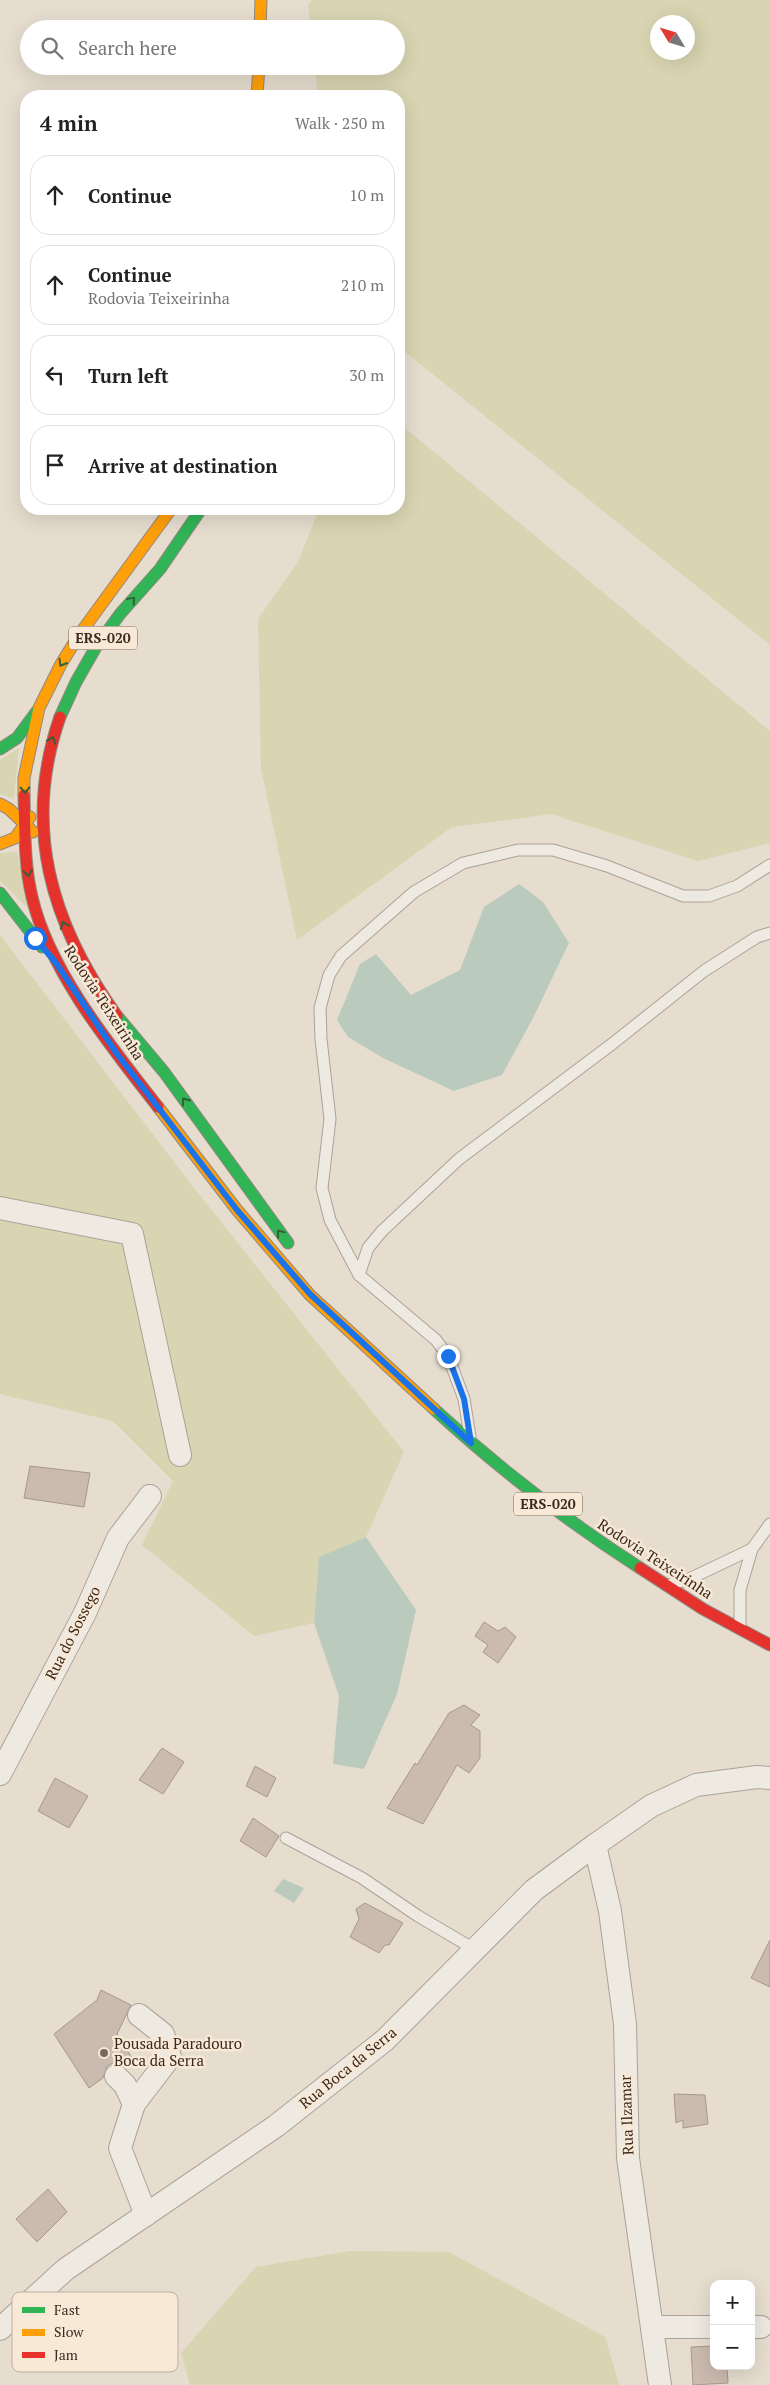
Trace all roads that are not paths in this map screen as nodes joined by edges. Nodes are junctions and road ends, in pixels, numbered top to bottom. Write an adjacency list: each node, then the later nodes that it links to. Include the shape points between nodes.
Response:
1 (261, 0): 2 (main road)
2 (260, 20)
3 (258, 75): 4 (main road)
4 (257, 90)
5 (167, 515): 7 (main road, Rodovia Teixeirinha / ERS-020, one-way to 7, via 79,635)
6 (197, 515): 9 (main road, Rodovia Teixeirinha / ERS-020, one-way to 6, via 48,751 64,705 87,661 121,614 164,564)
7 (39, 708): 8 (main road, via 17,738); 11 (main road, Rodovia Teixeirinha / ERS-020, one-way to 11, via 24,778)
8 (0, 748)
9 (44, 788): 11 (main road); 13 (main road, Rodovia Teixeirinha / ERS-020, via 41,816)
10 (0, 804): 11 (main road)
11 (25, 824): 12 (main road, via 18,838); 13 (main road); 17 (main road, Rodovia Teixeirinha / ERS-020, one-way to 17, via 25,851 32,898)
12 (0, 844)
13 (43, 845): 19 (main road, Rodovia Teixeirinha / ERS-020, one-way to 13, via 84,968 51,889)
14 (770, 865): 20 (lane, via 728,890 709,896 683,896 608,866 553,850 518,850 463,863 422,887 341,956 328,975 320,1008 330,1119 322,1188 330,1220)
15 (0, 893): 17 (main road)
16 (770, 933): 20 (lane, via 757,936 704,971 459,1159 368,1248)
17 (56, 963): 22 (main road, Rodovia Teixeirinha / ERS-020, via 117,1054 237,1210 310,1294)
18 (0, 1208): 24 (street, via 132,1234)
19 (298, 1256)
20 (359, 1275): 23 (lane, via 436,1340 448,1356 464,1399)
21 (325, 1293): 22 (main road, Rodovia Teixeirinha / ERS-020)
22 (350, 1329): 23 (main road, Rodovia Teixeirinha / ERS-020)
23 (471, 1443): 28 (main road, Rodovia Teixeirinha / ERS-020, via 598,1541)
24 (180, 1455)
25 (150, 1496): 31 (street, Rua do Sossego, via 118,1538 85,1613)
26 (770, 1524): 27 (lane)
27 (752, 1549): 28 (lane, via 687,1580); 29 (lane, via 740,1590)
28 (666, 1585): 29 (main road, Rodovia Teixeirinha / ERS-020)
29 (740, 1629): 30 (main road, Rodovia Teixeirinha / ERS-020)
30 (770, 1646)
31 (0, 1774)
32 (770, 1778): 34 (street, Rua Boca da Serra, via 696,1785 651,1806)
33 (286, 1838): 35 (lane, via 362,1878)
34 (595, 1845): 35 (street, Rua Boca da Serra, via 534,1890); 42 (street, Rua Ilzamar, via 610,1911 623,2015 628,2158)
35 (474, 1949): 39 (street, Rua Boca da Serra, via 386,2040 276,2126)
36 (139, 2015): 38 (street, via 163,2034 170,2057)
37 (116, 2076): 38 (street, via 125,2085)
38 (134, 2104): 39 (street, via 120,2148)
39 (146, 2215): 40 (street, Rua Boca da Serra, via 66,2269)
40 (41, 2292)
41 (12, 2318): 44 (street, Rua Boca da Serra)
42 (653, 2327): 43 (street); 45 (street, Rua Ilzamar)
43 (710, 2327)
44 (0, 2329)
45 (660, 2385)

